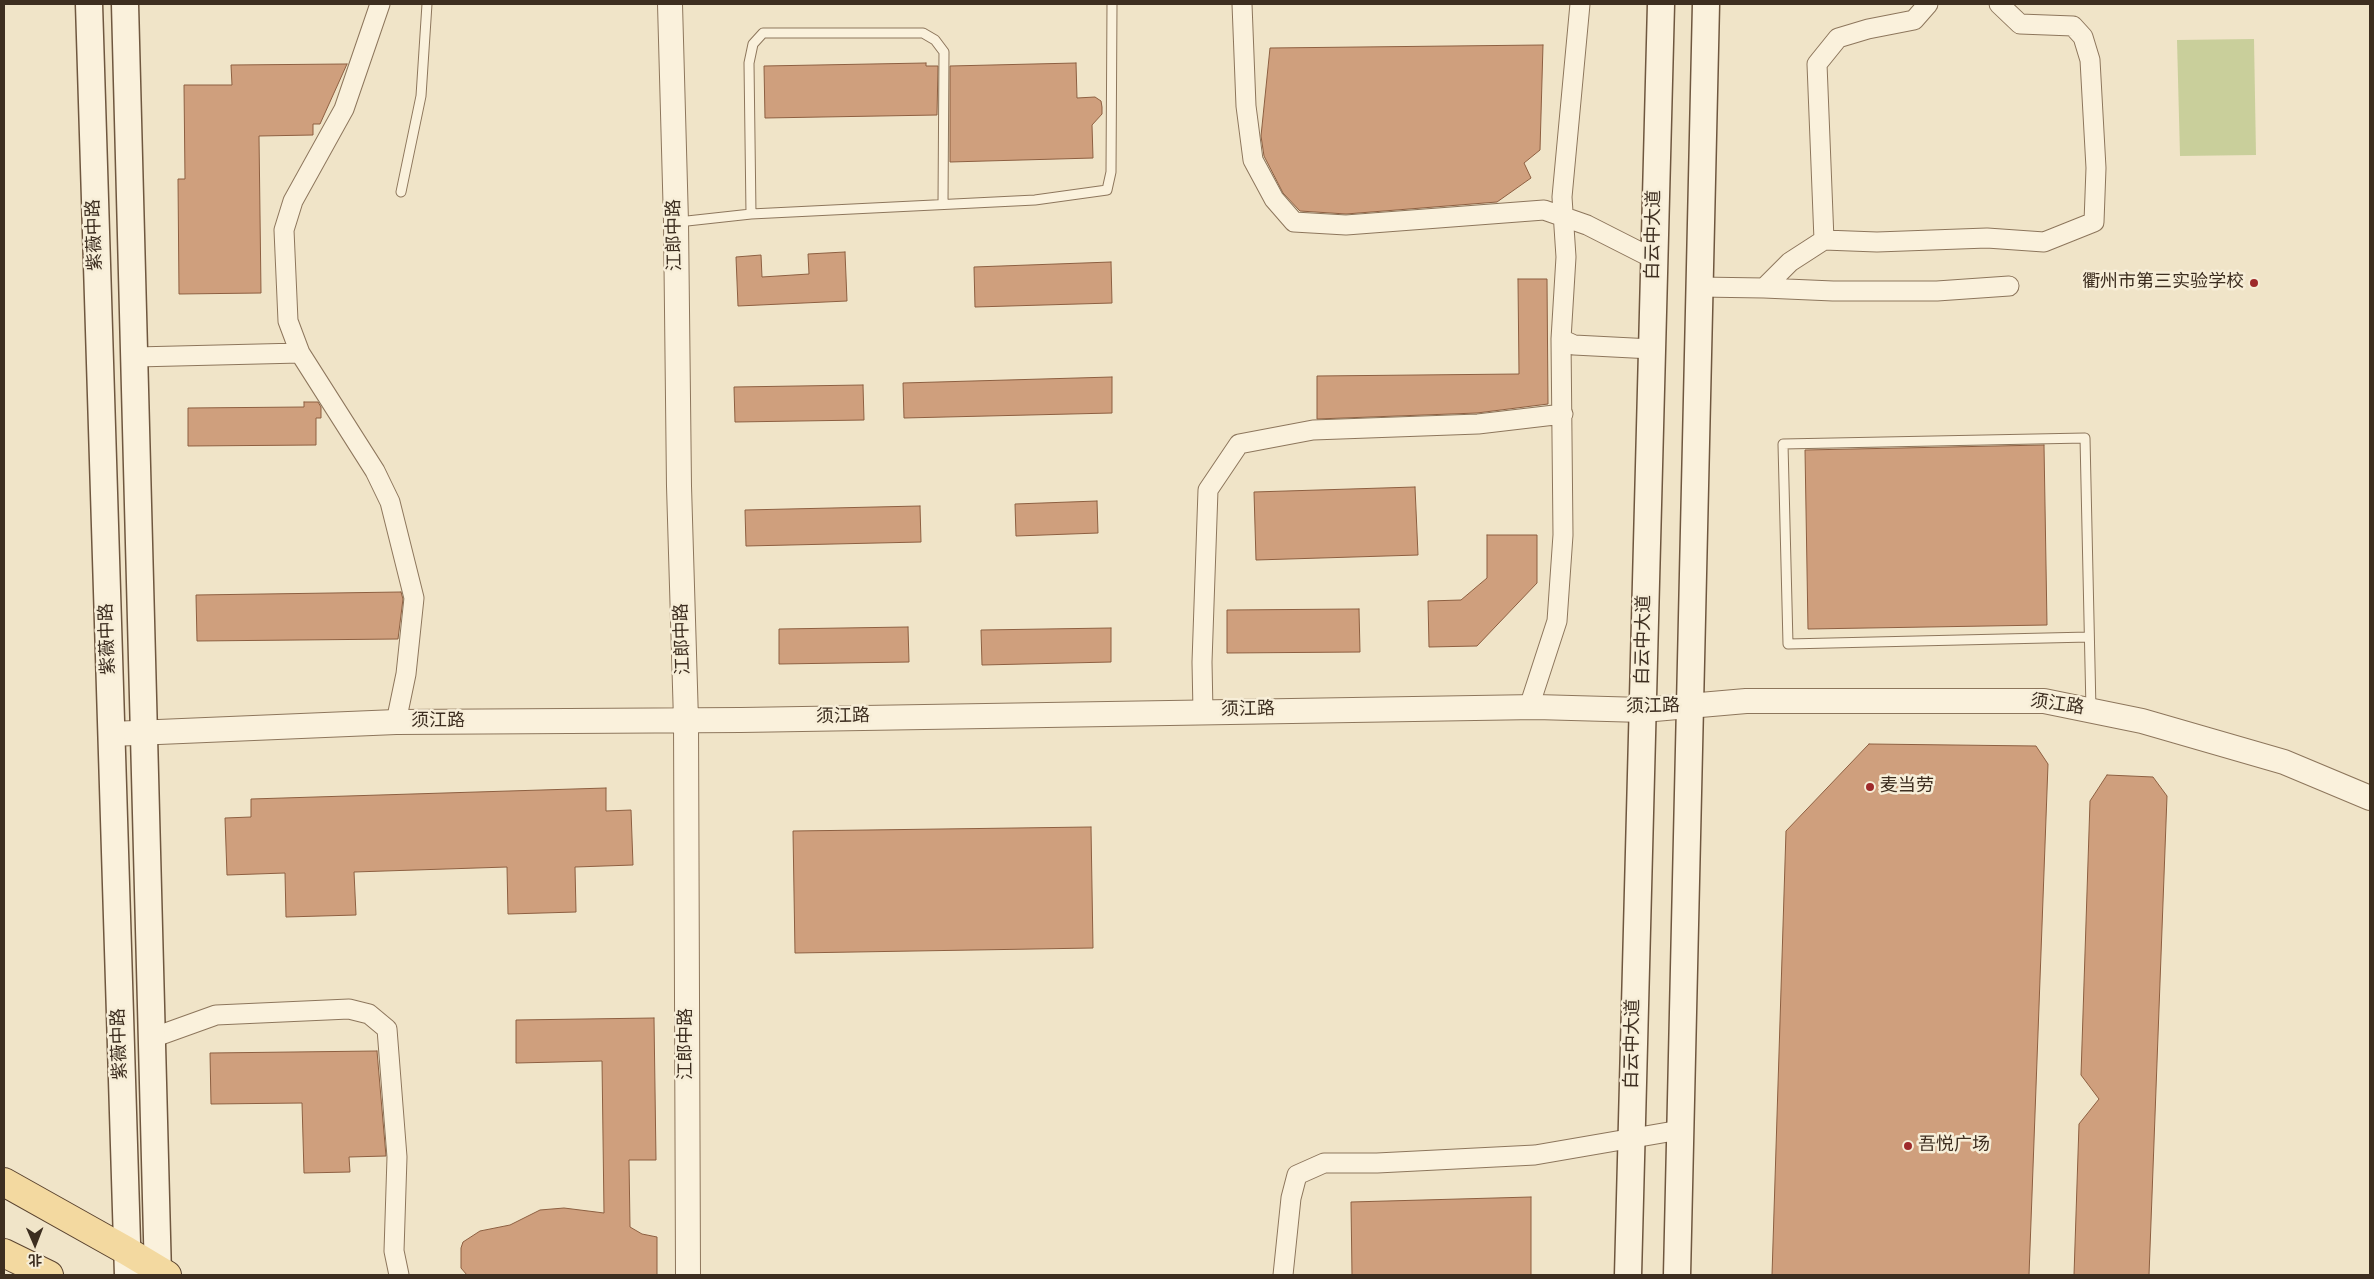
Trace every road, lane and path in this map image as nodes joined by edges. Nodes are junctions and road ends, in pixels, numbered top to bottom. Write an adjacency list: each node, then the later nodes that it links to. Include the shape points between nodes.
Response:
1 (89, 4): 37 (main road, 紫薇中路)
2 (125, 4): 26 (main road, 紫薇中路)
3 (380, 4): 25 (street, via 344,109 293,201 284,230 288,321)
4 (427, 4): 13 (lane, via 421,96)
5 (670, 4): 17 (street, 江郎中路)
6 (1112, 4): 14 (lane, via 1111,172 1107,190 1036,200)
7 (1242, 4): 16 (street, via 1246,106 1253,160 1274,199 1294,222 1346,225 1544,210)
8 (1580, 4): 16 (street, via 1562,197)
9 (1661, 4): 19 (main road, 白云中大道)
10 (1706, 4): 21 (main road)
11 (1928, 4): 18 (street, via 1914,20 1838,38 1817,64)
12 (1999, 4): 18 (street, via 2020,24 2073,26 2083,37 2090,60 2096,168 2094,222 2044,242 1987,238 1877,242)
13 (401, 192)
14 (943, 204): 15 (lane); 15 (lane, via 944,52 935,40 923,33 763,33 753,44 749,63)
15 (751, 214): 17 (lane)
16 (1563, 216): 19 (street); 23 (street, via 1566,257)
17 (676, 222): 34 (street, 江郎中路)
18 (1824, 240): 22 (street, via 1790,262)
19 (1654, 259): 24 (main road, 白云中大道)
20 (2008, 286): 22 (street, via 1927,291)
21 (1699, 287): 22 (street); 30 (main road)
22 (1764, 288)
23 (1561, 339): 24 (street, via 1574,345); 27 (street)
24 (1652, 349): 31 (main road, 白云中大道)
25 (300, 353): 26 (street); 35 (street, via 375,471 390,502 414,598 406,674)
26 (136, 357): 36 (main road, 紫薇中路)
27 (1562, 414): 29 (street, via 1563,535 1558,621); 33 (street, via 1478,424 1314,430 1239,444 1208,490)
28 (2089, 637): 28 (lane, via 2085,438 1783,444 1788,644); 32 (lane)
29 (1529, 707): 31 (street, 须江路); 33 (street, 须江路)
30 (1690, 707): 31 (street, 须江路); 32 (street, 须江路, via 1746,701 1926,700 2044,702); 40 (main road)
31 (1643, 710): 41 (main road, 白云中大道)
32 (2091, 711): 38 (street, 须江路, via 2142,721 2284,762)
33 (1203, 712): 34 (street, 须江路)
34 (686, 720): 35 (street, 须江路); 48 (street, 江郎中路)
35 (396, 722): 36 (street, 须江路)
36 (144, 733): 37 (street, 须江路); 39 (main road, 紫薇中路)
37 (112, 734): 44 (main road, 紫薇中路)
38 (2370, 798)
39 (152, 1038): 45 (main road, 紫薇中路); 47 (street, via 216,1015 340,1010 369,1014 387,1029 397,1157 394,1251)
40 (1680, 1130): 41 (street); 51 (main road)
41 (1632, 1139): 49 (street, via 1535,1154 1324,1163 1297,1174 1291,1198); 50 (main road, 白云中大道)
42 (4, 1182): 44 (main road)
43 (4, 1253): 46 (main road)
44 (128, 1263): 45 (main road)
45 (161, 1274)
46 (49, 1275)
47 (399, 1275)
48 (688, 1275)
49 (1283, 1275)
50 (1628, 1275)
51 (1677, 1275)

